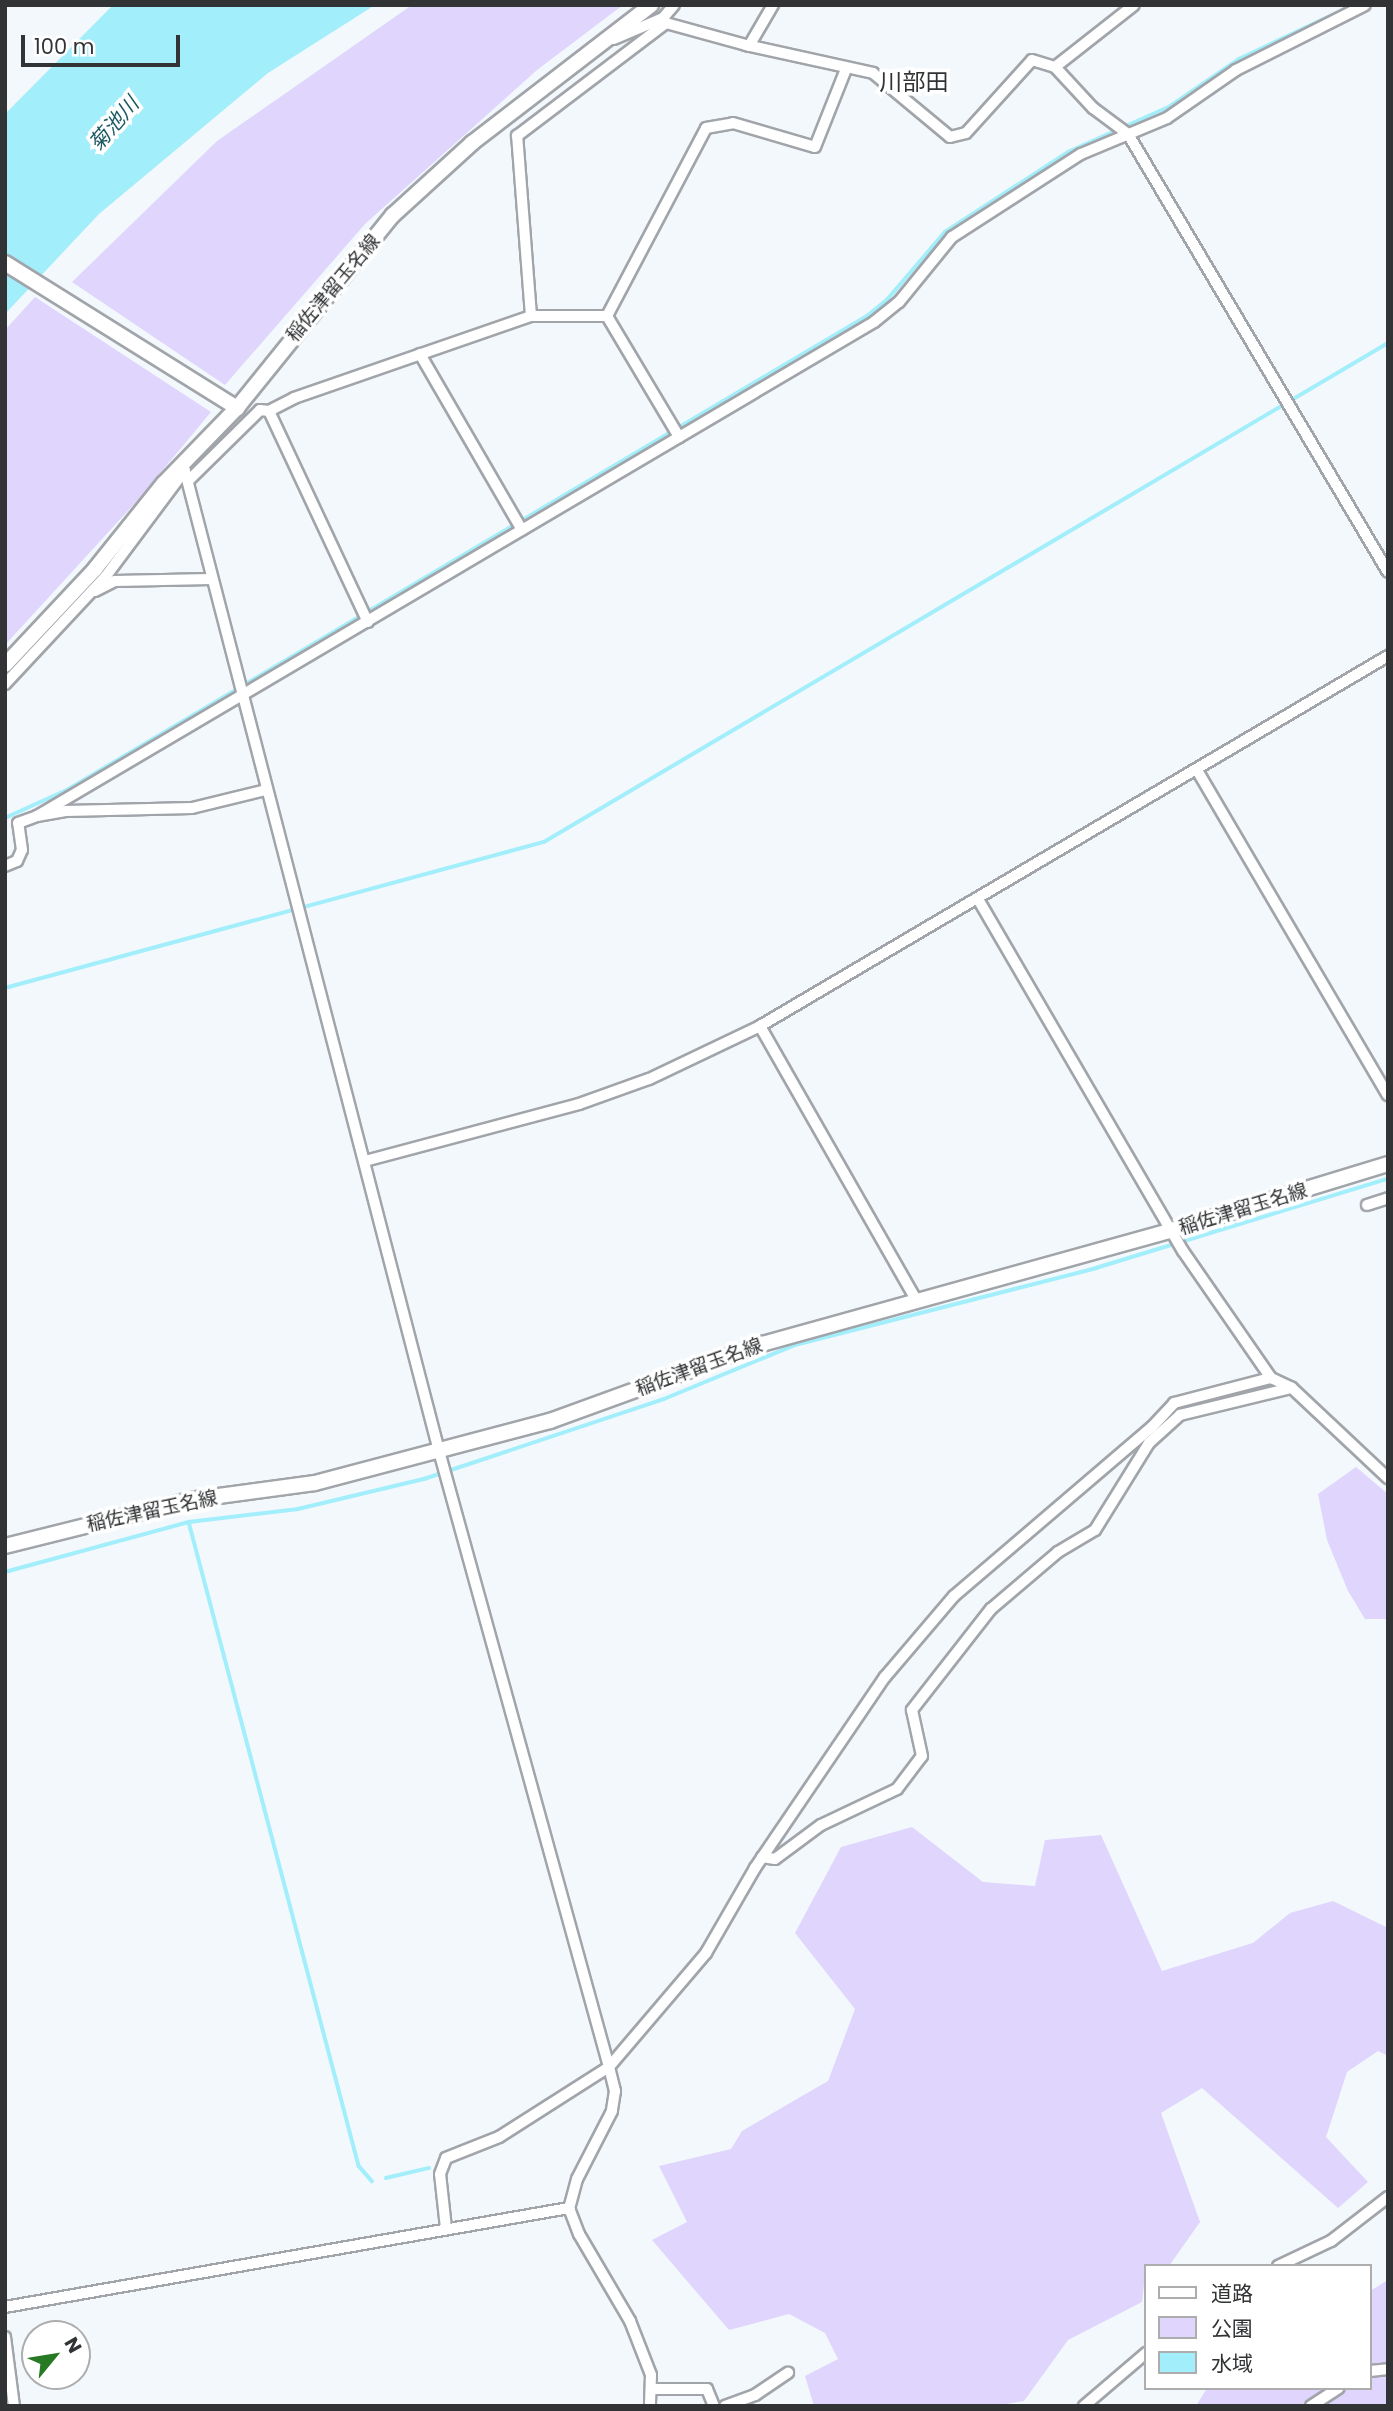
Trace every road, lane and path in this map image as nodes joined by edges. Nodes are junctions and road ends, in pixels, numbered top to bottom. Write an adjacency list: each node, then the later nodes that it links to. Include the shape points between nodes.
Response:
1 (651, 5): 7 (main road, 稲佐津留玉名線)
2 (674, 5): 6 (street)
3 (773, 5): 8 (street)
4 (1133, 5): 9 (street)
5 (1365, 5): 11 (street, via 1236,70 1167,118)
6 (665, 20): 7 (street); 8 (street); 13 (street, via 517,136)
7 (599, 45): 16 (main road, 稲佐津留玉名線, via 472,143 394,215)
8 (749, 46): 10 (street)
9 (1055, 67): 10 (street, via 1032,60 966,133 950,137 873,74); 11 (street, via 1093,108)
10 (846, 69): 14 (street, via 815,147 733,123 706,128)
11 (1128, 134): 18 (street, via 1081,154 952,237 898,302 874,322); 22 (street)
12 (5, 263): 16 (main road)
13 (531, 316): 14 (street); 15 (street)
14 (607, 316): 18 (street)
15 (420, 354): 17 (street, via 293,398); 21 (street)
16 (237, 408): 19 (main road, 稲佐津留玉名線)
17 (269, 411): 20 (street, via 260,410); 25 (street)
18 (678, 437): 21 (street)
19 (184, 467): 20 (street); 24 (street); 27 (main road, 稲佐津留玉名線)
20 (188, 481): 23 (street)
21 (522, 529): 25 (street)
22 (1388, 572)
23 (211, 579): 24 (street, via 115,581); 29 (street)
24 (91, 593): 28 (street)
25 (368, 621): 29 (street)
26 (1388, 656): 30 (street)
27 (5, 665)
28 (5, 684)
29 (242, 696): 31 (street); 32 (street)
30 (1197, 770): 34 (street); 36 (street)
31 (266, 790): 32 (street, via 192,808); 37 (street)
32 (37, 816): 33 (street, via 18,823 22,850 17,861)
33 (5, 866)
34 (978, 899): 35 (street); 41 (street)
35 (760, 1026): 37 (street, via 649,1079 579,1104); 42 (street)
36 (1388, 1095)
37 (365, 1161): 45 (street)
38 (1388, 1164): 41 (main road, 稲佐津留玉名線)
39 (1388, 1198): 40 (street)
40 (1367, 1205)
41 (1174, 1234): 42 (main road, 稲佐津留玉名線); 43 (street)
42 (916, 1300): 45 (main road, 稲佐津留玉名線, via 762,1344)
43 (1271, 1378): 44 (street); 48 (street, via 1174,1403 954,1596 885,1677)
44 (1291, 1388): 46 (street); 48 (street, via 1180,1416 1159,1434 1114,1494 1095,1530 1058,1552 990,1609 952,1655 912,1710 922,1756 897,1789 821,1825 775,1859)
45 (443, 1464): 47 (main road, 稲佐津留玉名線, via 130,1512); 49 (street)
46 (1388, 1478)
47 (5, 1546)
48 (762, 1857): 49 (street, via 706,1953)
49 (609, 2067): 51 (street, via 615,2091 612,2111 577,2179); 52 (street, via 499,2137 446,2158 440,2174)
50 (1388, 2197): 53 (street, via 1331,2241)
51 (569, 2208): 52 (street); 58 (street, via 579,2234 630,2321 651,2375)
52 (446, 2228): 54 (street)
53 (1282, 2264)
54 (5, 2307)
55 (5, 2337): 60 (street)
56 (1144, 2355): 64 (street)
57 (788, 2373): 63 (street, via 755,2395)
58 (651, 2389): 61 (street); 62 (street, via 706,2389)
59 (1336, 2390): 65 (street)
60 (14, 2406)
61 (650, 2406)
62 (714, 2406)
63 (725, 2406)
64 (1084, 2406)
65 (1311, 2406)

